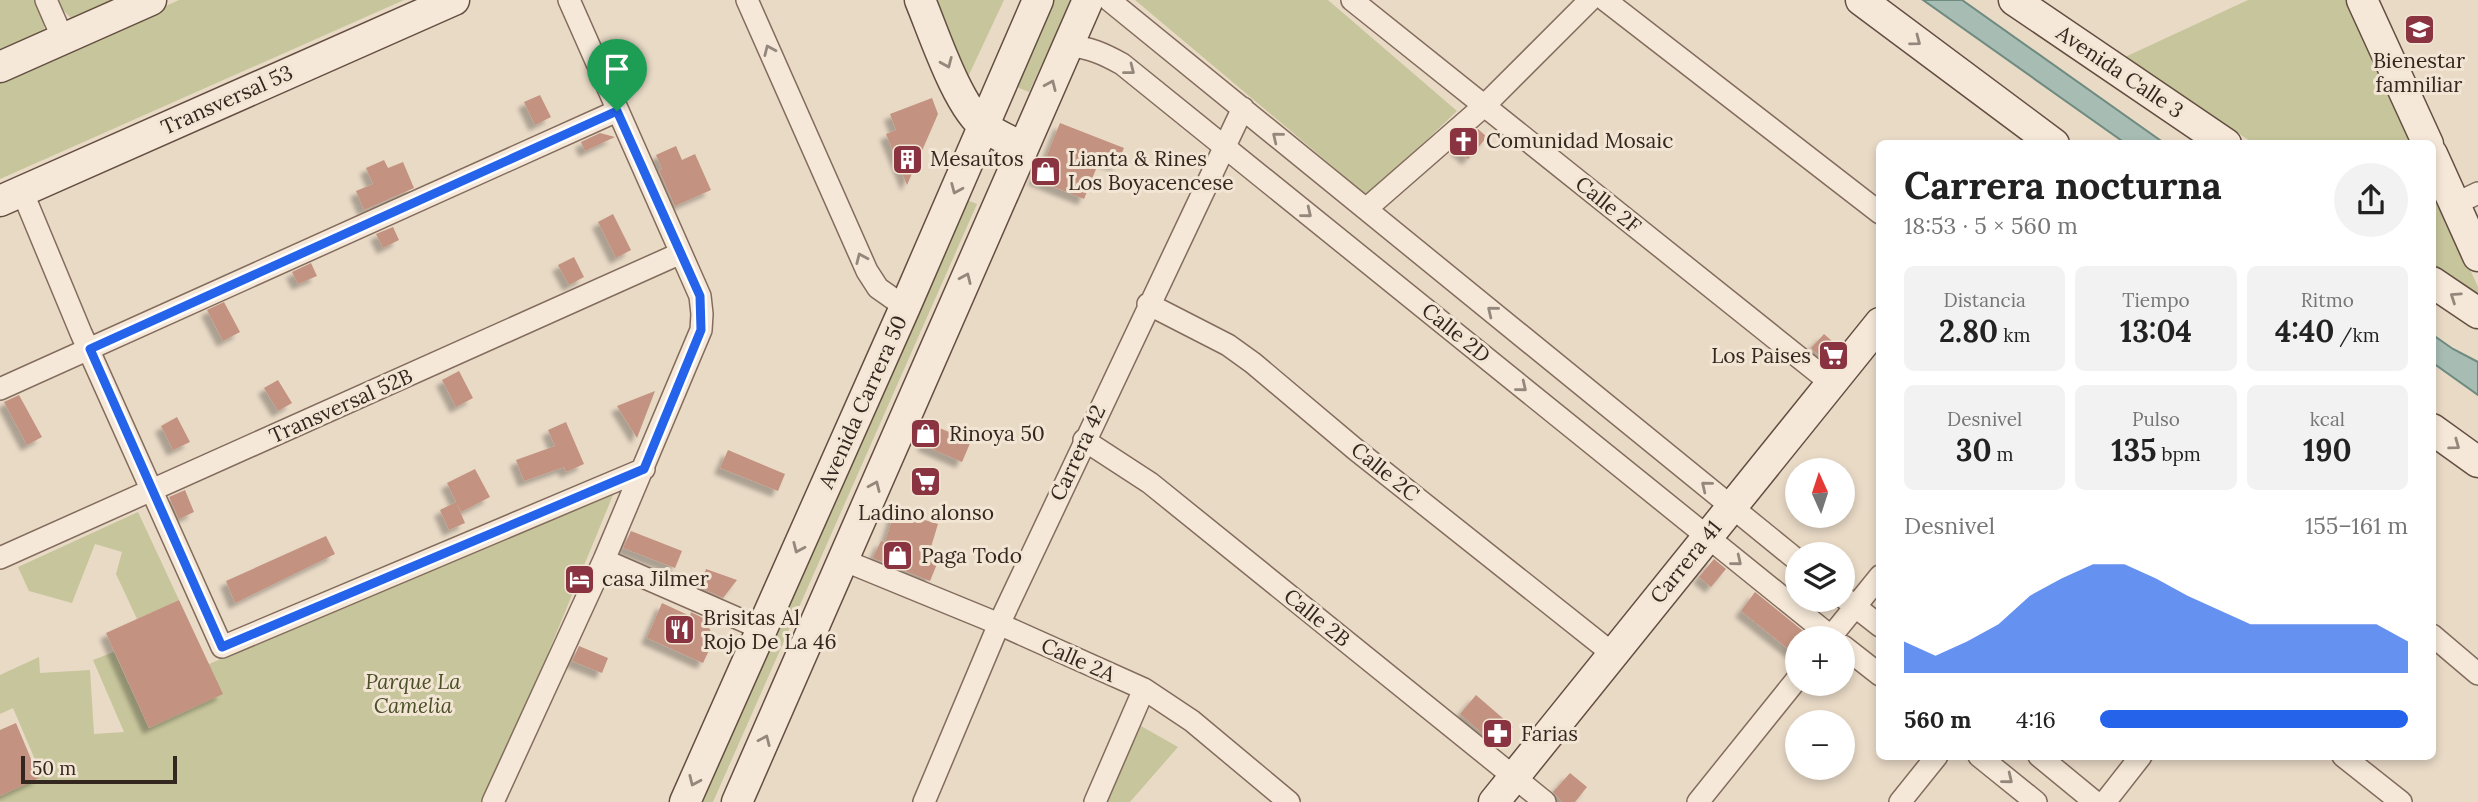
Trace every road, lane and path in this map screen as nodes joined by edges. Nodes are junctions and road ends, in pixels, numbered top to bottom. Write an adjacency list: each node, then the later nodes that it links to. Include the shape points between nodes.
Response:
1 (46, 0): 16 (street)
2 (151, 0): 16 (main road)
3 (454, 0): 29 (main road, Transversal 53)
4 (569, 0): 21 (street)
5 (747, 0): 37 (street, one-way to 5, via 878,288 867,271)
6 (920, 0): 22 (main road, one-way to 22, via 964,102)
7 (1038, 0): 22 (main road, Avenida Carrera 50)
8 (1088, 0): 17 (main road)
9 (1109, 0): 20 (street, Calle 2D)
10 (1352, 0): 19 (street, Calle 2F)
11 (1590, 0): 19 (street)
12 (1605, 0): 32 (street)
13 (1861, 0): 23 (main road, one-way to 23)
14 (2014, 0): 24 (main road, Avenida Calle 3)
15 (2362, 0): 25 (main road)
16 (63, 38): 18 (main road)
17 (1068, 46): 26 (street, Calle 2D, one-way to 26, via 1099,51 1122,64); 27 (main road, one-way to 17)
18 (0, 67)
19 (1484, 106): 31 (street); 41 (street, Calle 2F)
20 (1242, 108): 26 (street, Carrera 42); 31 (street, Calle 2D, one-way to 20)
21 (617, 111): 33 (street); 40 (street)
22 (983, 126): 27 (main road); 37 (main road, Avenida Carrera 50, one-way to 37)
23 (2038, 139)
24 (2221, 140)
25 (2426, 140)
26 (1224, 145): 36 (street, Carrera 42); 49 (street, Calle 2D, one-way to 49)
27 (1023, 148): 53 (main road, one-way to 27)
28 (2436, 159): 30 (main road)
29 (11, 196): 40 (street)
30 (2466, 198): 34 (main road)
31 (1366, 209): 48 (street, Calle 2D, one-way to 31)
32 (1876, 210)
33 (681, 253): 46 (street, via 700,296 701,330); 47 (street, Transversal 52B)
34 (2478, 256)
35 (2436, 285): 38 (main road, one-way to 35)
36 (1148, 304): 44 (street, Carrera 42); 62 (street, Calle 2C, via 1254,363)
37 (905, 307): 60 (main road, Avenida Carrera 50, one-way to 60)
38 (2478, 313)
39 (1876, 328): 41 (main road, Carrera 41)
40 (90, 349): 42 (street); 47 (street)
41 (1831, 383): 48 (main road, Carrera 41)
42 (0, 389)
43 (2436, 432): 45 (main road, one-way to 45)
44 (1084, 440): 58 (street, Carrera 42); 73 (street, Calle 2B, via 1150,483)
45 (2478, 462)
46 (644, 469): 47 (street, via 222,647); 52 (street)
47 (152, 491): 51 (street, Transversal 52B)
48 (1732, 506): 49 (main road, Carrera 41); 50 (street, Calle 2D)
49 (1707, 537): 59 (street, Calle 2D, one-way to 59); 62 (main road, Carrera 41)
50 (1785, 550)
51 (0, 558)
52 (604, 560): 60 (street); 74 (street)
53 (843, 560): 58 (street, Calle 2A); 76 (main road, one-way to 53)
54 (1876, 579): 55 (street)
55 (1855, 597)
56 (1855, 607): 57 (street)
57 (1876, 623)
58 (999, 624): 66 (street, Calle 2A); 77 (street, Carrera 42)
59 (1817, 626)
60 (762, 629): 75 (main road, Avenida Carrera 50, one-way to 75)
61 (2436, 638): 65 (street)
62 (1613, 654): 73 (main road, Carrera 41)
63 (1855, 656): 64 (street, Calle 2D)
64 (1876, 673)
65 (2478, 674)
66 (1144, 689): 78 (street); 79 (street, Calle 2A, via 1192,721)
67 (1785, 694): 82 (street)
68 (1934, 760): 83 (street)
69 (1984, 760): 84 (street, one-way to 84)
70 (2044, 760): 85 (street)
71 (2138, 760): 86 (street)
72 (2348, 760): 87 (street)
73 (1514, 777): 80 (main road, Carrera 41); 81 (street, Calle 2B)
74 (494, 802)
75 (685, 802)
76 (737, 802)
77 (924, 802)
78 (1095, 802)
79 (1289, 802)
80 (1493, 802)
81 (1545, 802)
82 (1698, 802)
83 (1900, 802)
84 (2036, 802)
85 (2095, 802)
86 (2105, 802)
87 (2401, 802)

